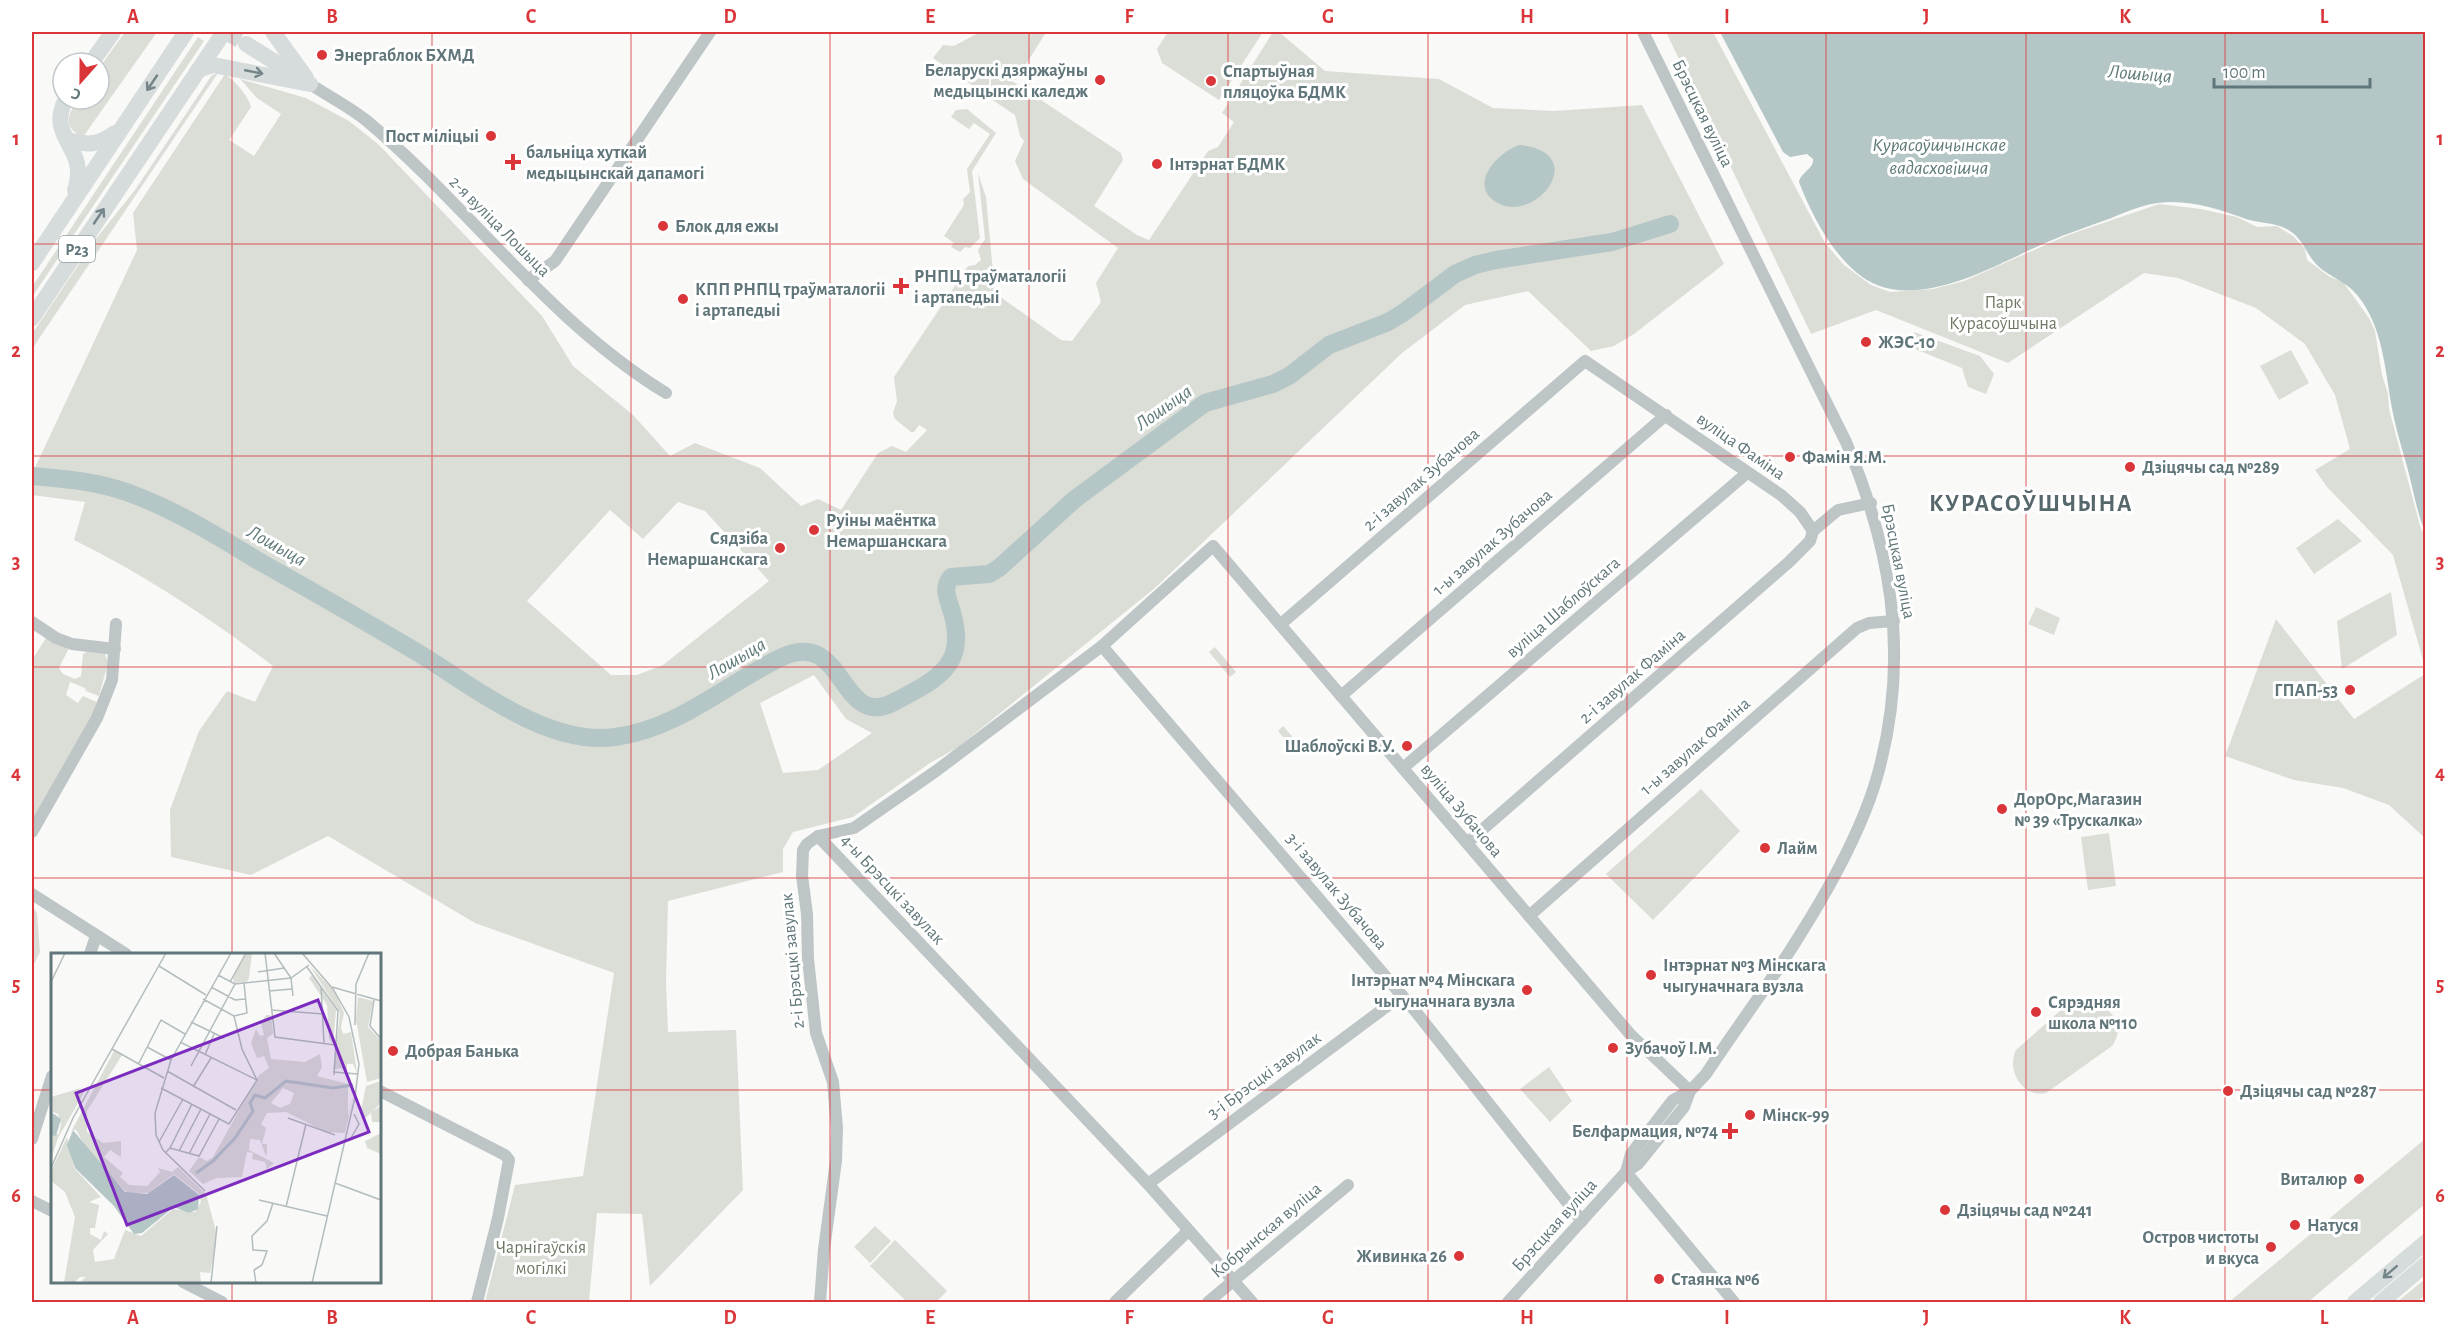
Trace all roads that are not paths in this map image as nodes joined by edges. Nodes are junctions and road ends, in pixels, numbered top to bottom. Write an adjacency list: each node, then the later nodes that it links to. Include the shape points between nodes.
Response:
1 (113, 32): 8 (main road)
2 (224, 32): 9 (main road, Р23)
3 (273, 32): 10 (main road)
4 (710, 32): 16 (street, via 555,261)
5 (185, 33): 12 (main road, Р23, one-way to 12)
6 (1644, 34): 22 (street, Брэсцкая вуліца, via 1846,442)
7 (246, 44): 10 (main road)
8 (100, 51)
9 (198, 70): 10 (main road, one-way to 10, via 213,65); 17 (main road, Р23, one-way to 9)
10 (310, 84): 16 (street, 2-я вуліца Лошыца, via 365,119)
11 (61, 111): 13 (main road, via 59,125)
12 (119, 131): 13 (main road, via 88,145); 14 (main road, Р23)
13 (68, 140): 14 (main road, via 80,168)
14 (69, 206): 15 (main road, Р23)
15 (32, 263)
16 (528, 280): 19 (street, 2-я вуліца Лошыца, via 636,375)
17 (32, 318)
18 (1586, 361): 20 (street, вуліца Фаміна); 28 (street, 2-і завулак Зубачова)
19 (666, 393)
20 (1666, 415): 21 (street, вуліца Фаміна); 31 (street, 1-ы завулак Зубачова)
21 (1747, 473): 23 (street, вуліца Фаміна, via 1781,495); 32 (street, вуліца Шаблоўскага)
22 (1871, 503): 23 (street, via 1838,510); 25 (street, Брэсцкая вуліца)
23 (1813, 531): 35 (street, 2-і завулак Фаміна, via 1810,541 1789,562)
24 (1213, 546): 28 (street, вуліца Зубачова); 29 (street, 4-ы Брэсцкі завулак)
25 (1894, 621): 37 (street, 1-ы завулак Фаміна, via 1857,628); 44 (street, Брэсцкая вуліца, via 1893,694 1882,761 1851,841 1821,900 1773,978)
26 (32, 622): 30 (street, via 72,644)
27 (116, 624): 30 (street)
28 (1281, 624): 31 (street, вуліца Зубачова)
29 (1102, 646): 34 (street, 4-ы Брэсцкі завулак, via 854,828); 41 (street, 3-і завулак Зубачова)
30 (115, 649): 33 (street, via 112,680 97,718)
31 (1341, 696): 32 (street, вуліца Зубачова)
32 (1403, 768): 35 (street, вуліца Зубачова)
33 (32, 832)
34 (818, 836): 47 (street, 4-ы Брэсцкі завулак); 59 (street, 2-і Брэсцкі завулак, via 803,850 802,876 816,1033 832,1082 837,1128)
35 (1467, 843): 37 (street, вуліца Зубачова)
36 (32, 894): 38 (street)
37 (1529, 916): 44 (street, вуліца Зубачова, via 1630,1034)
38 (96, 936): 39 (street); 40 (street)
39 (90, 953)
40 (124, 953)
41 (1402, 995): 47 (street, 3-і Брэсцкі завулак); 51 (street, 3-і завулак Зубачова)
42 (51, 1079): 45 (street)
43 (381, 1091): 58 (street, via 509,1160)
44 (1690, 1091): 46 (street, Брэсцкая вуліца, via 1673,1100 1631,1154)
45 (32, 1139)
46 (1626, 1172): 51 (street, Брэсцкая вуліца); 64 (street)
47 (1148, 1184): 52 (street, 4-ы Брэсцкі завулак)
48 (1348, 1185): 55 (street, Кобрынская вуліца)
49 (32, 1201): 50 (street)
50 (51, 1210)
51 (1582, 1221): 63 (street, Брэсцкая вуліца)
52 (1188, 1231): 55 (street, 4-ы Брэсцкі завулак); 60 (street)
53 (2426, 1242): 65 (main road, one-way to 65)
54 (2426, 1264): 66 (main road)
55 (1233, 1280): 61 (street, Кобрынская вуліца); 62 (street, 4-ы Брэсцкі завулак)
56 (187, 1283): 57 (street)
57 (222, 1302)
58 (477, 1302)
59 (820, 1302)
60 (1115, 1302)
61 (1208, 1302)
62 (1252, 1302)
63 (1508, 1302)
64 (1734, 1302)
65 (2355, 1302)
66 (2381, 1302)

